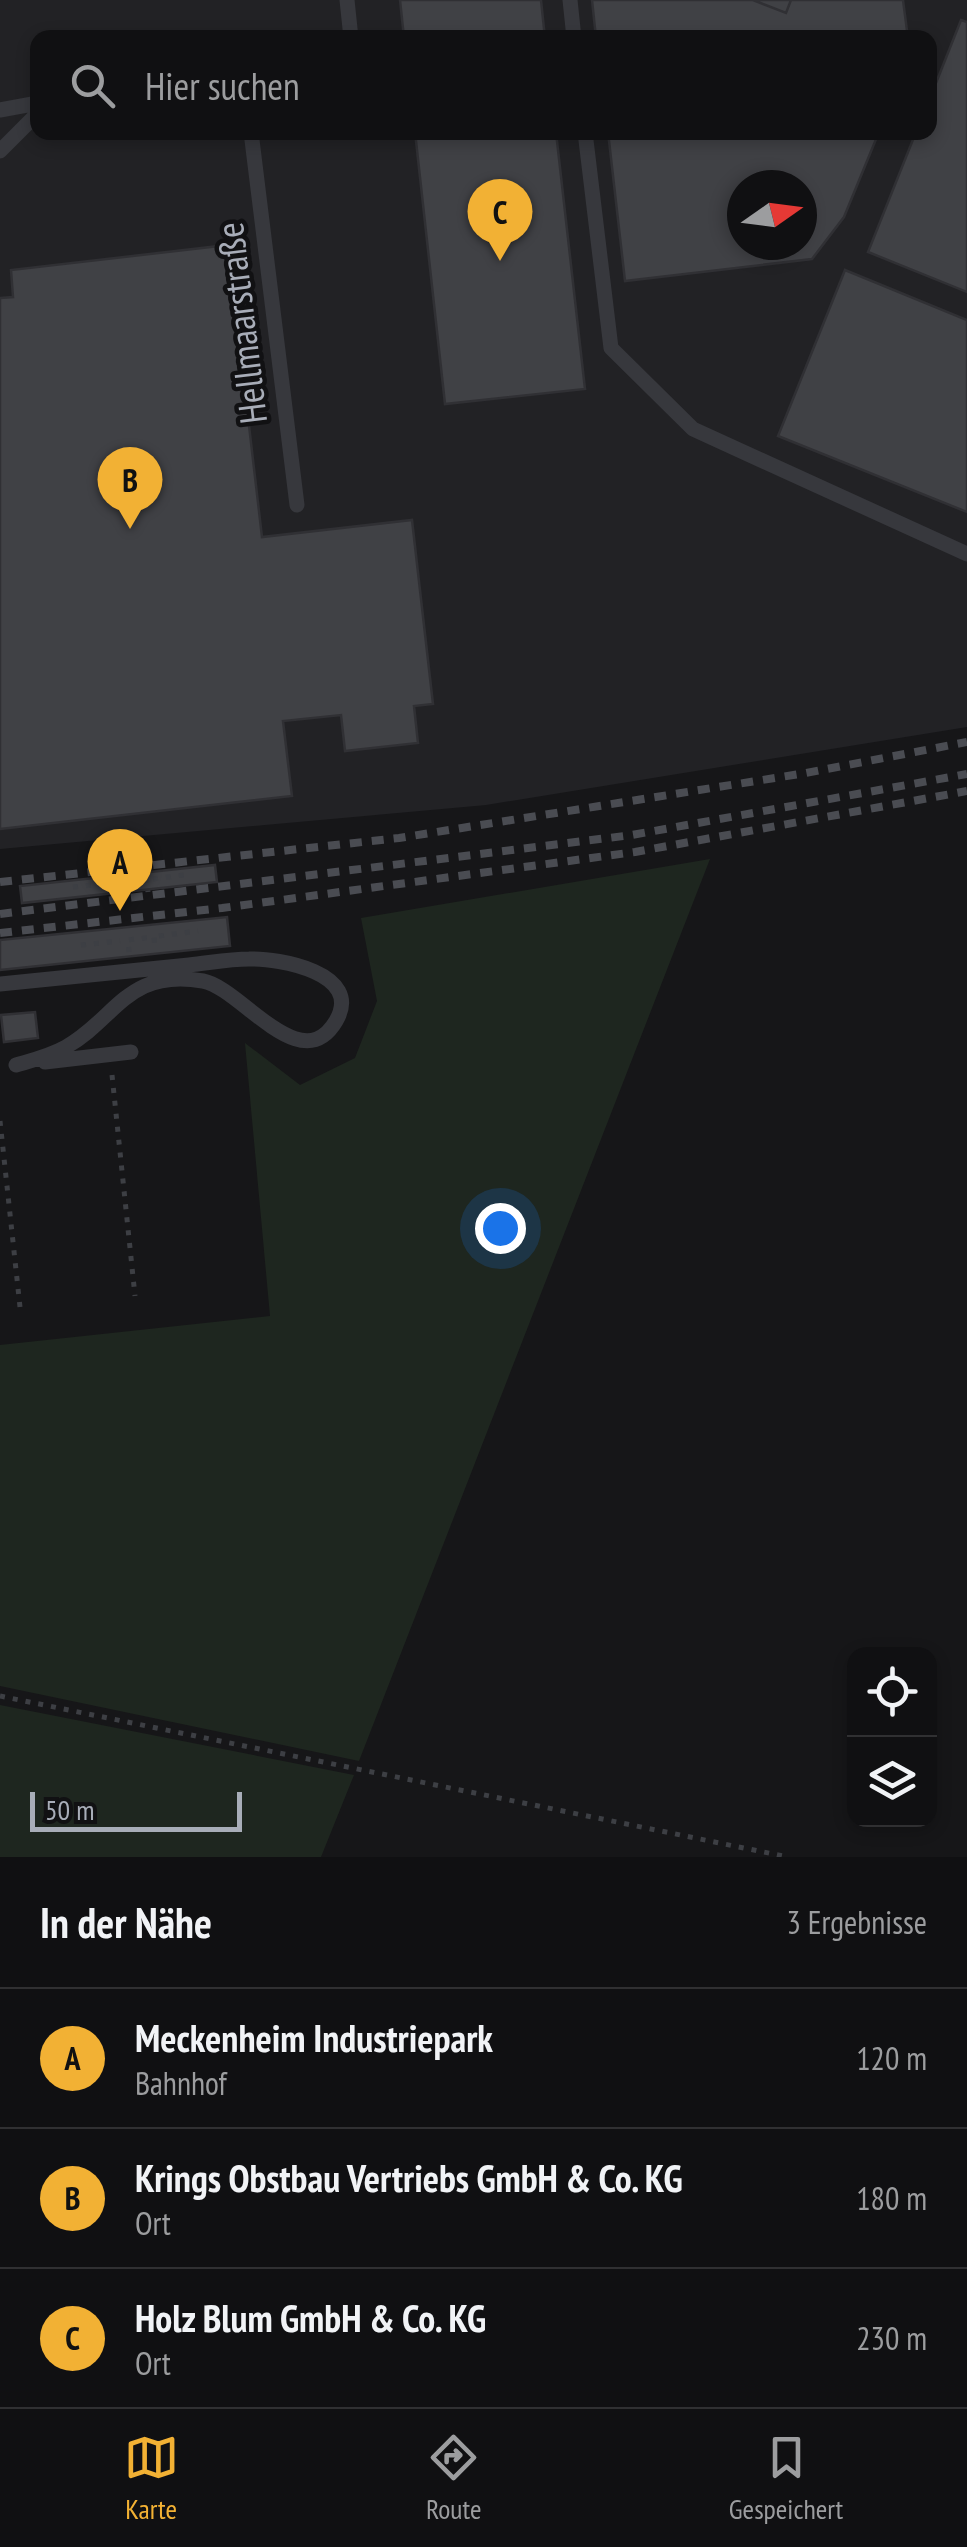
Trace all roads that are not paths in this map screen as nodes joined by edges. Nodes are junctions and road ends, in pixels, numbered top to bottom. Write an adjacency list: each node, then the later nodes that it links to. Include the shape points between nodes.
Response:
1 (346, 0): 3 (lane)
2 (570, 0): 4 (lane)
3 (351, 30)
4 (573, 30)
5 (30, 104): 6 (lane)
6 (0, 110)
7 (30, 121): 10 (lane)
8 (252, 140): 11 (lane, Hellmaarstraße)
9 (586, 140): 12 (lane, via 610,348 693,429)
10 (0, 151)
11 (296, 506)
12 (967, 554)
13 (0, 984): 15 (lane, via 248,958 318,972 339,995 335,1023 317,1039 300,1041 227,990 206,981 163,980 125,996 66,1047)
14 (130, 1052): 15 (lane)
15 (8, 1066)

